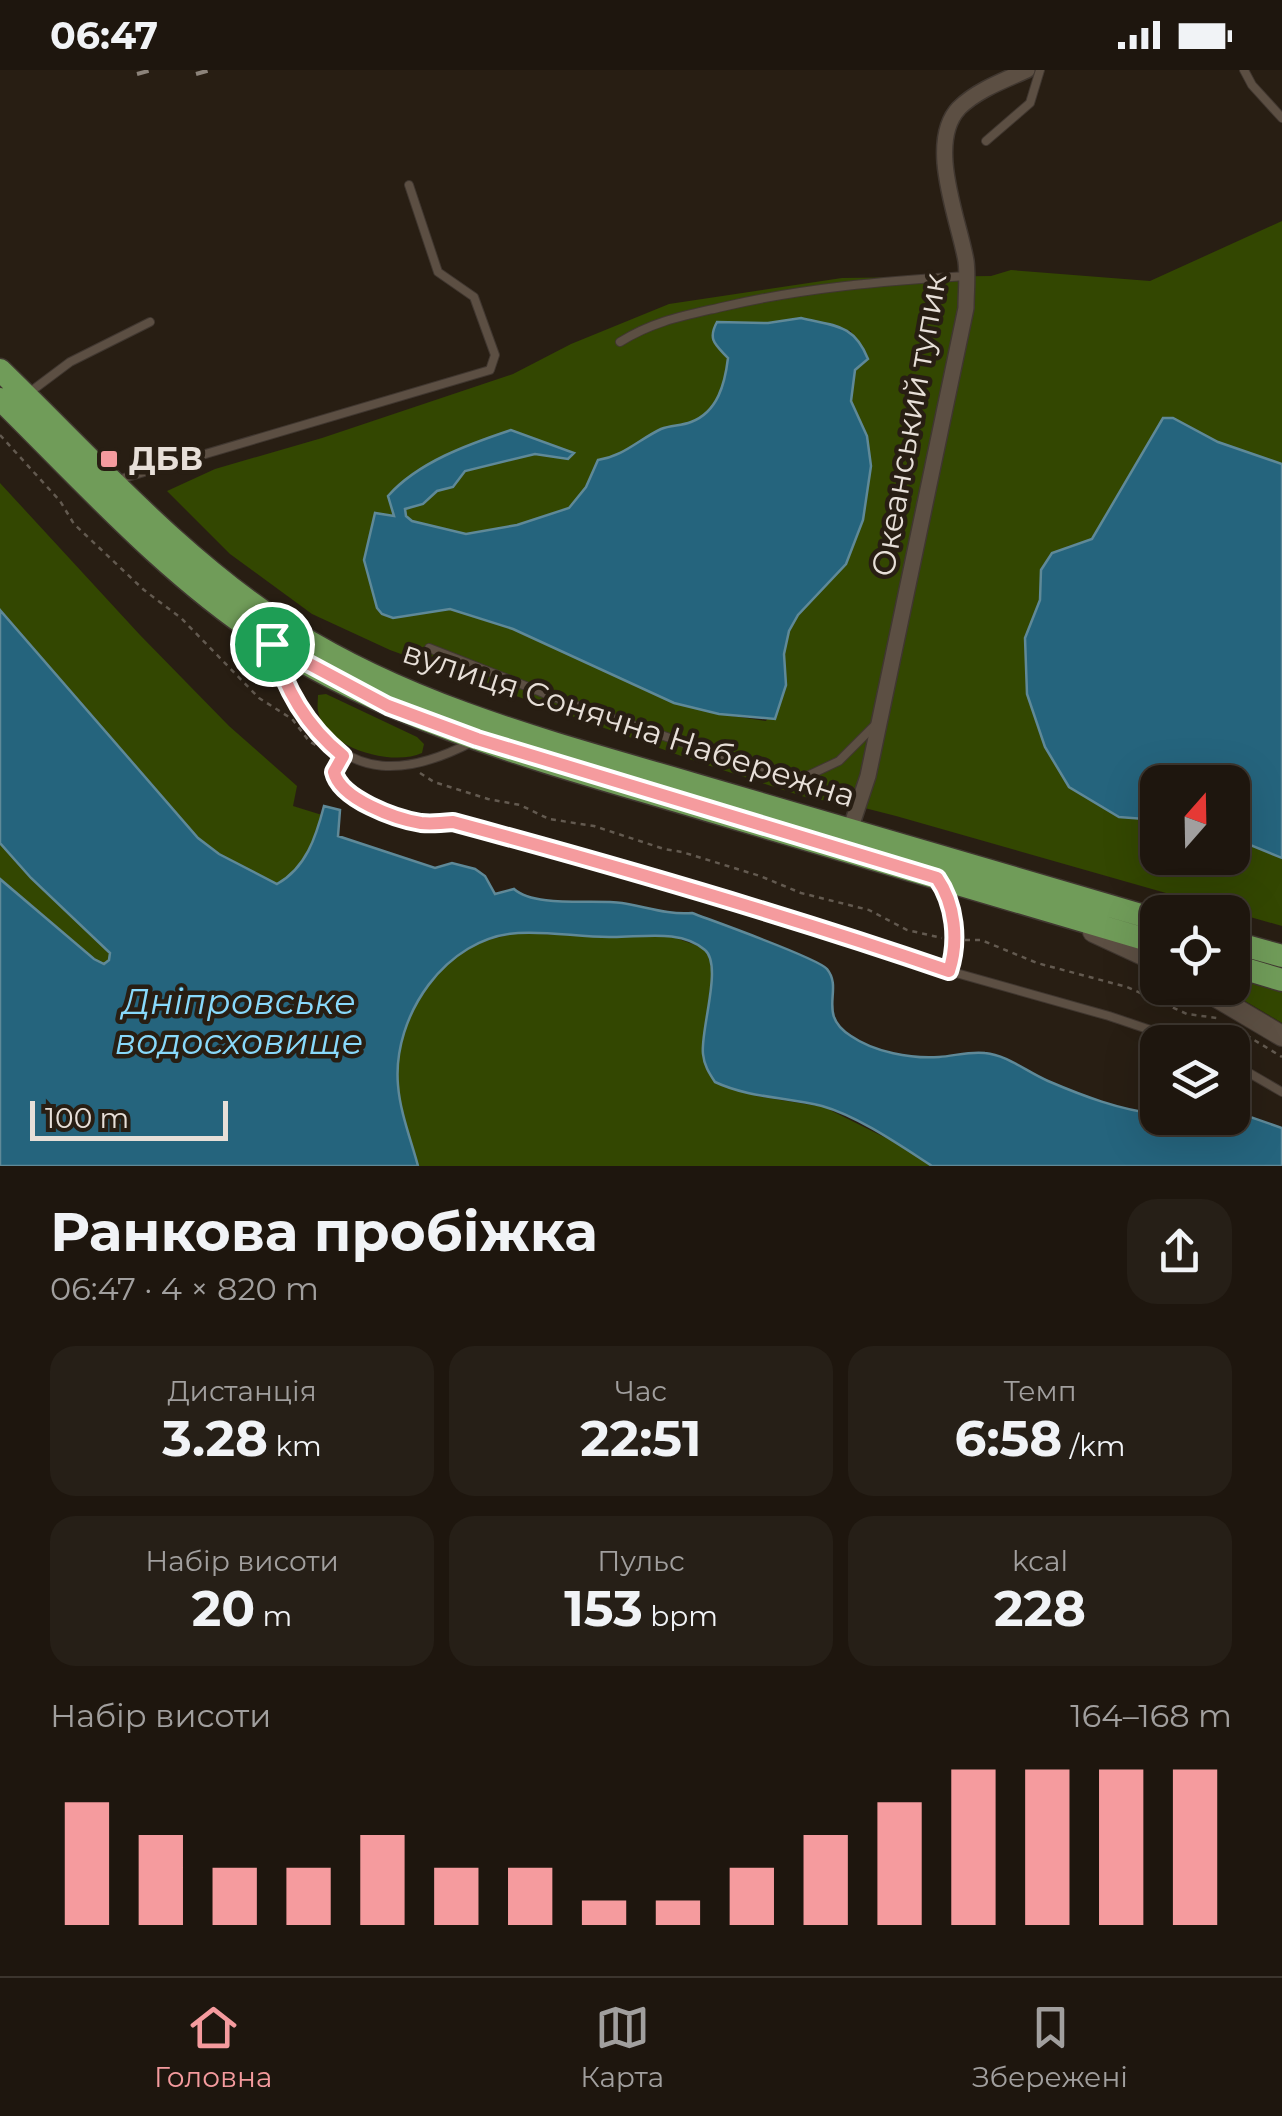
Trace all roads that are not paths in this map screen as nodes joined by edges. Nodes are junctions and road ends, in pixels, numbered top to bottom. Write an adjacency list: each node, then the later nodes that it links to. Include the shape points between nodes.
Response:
1 (1028, 70): 7 (street, Океанський тупик, via 957,110 945,141)
2 (1040, 70): 5 (lane, via 1030,103)
3 (1244, 70): 4 (lane)
4 (1282, 118)
5 (986, 140)
6 (409, 186): 13 (lane, via 438,272 474,298 495,355 490,370)
7 (966, 276): 9 (lane, via 756,299 649,324); 16 (street, Океанський тупик, via 966,308)
8 (150, 322): 11 (lane, via 70,362)
9 (620, 342)
10 (0, 370): 11 (main road, вулиця Сонячна Набережна)
11 (26, 395): 13 (main road, вулиця Сонячна Набережна)
12 (0, 400): 14 (main road, вулиця Сонячна Набережна, via 169,563)
13 (118, 484): 19 (main road, вулиця Сонячна Набережна, via 237,593 370,674 516,730)
14 (272, 644): 17 (main road, вулиця Сонячна Набережна, via 388,706); 18 (lane, via 283,681)
15 (429, 648): 16 (lane, via 732,760 805,778 838,761)
16 (880, 720): 19 (street, Океанський тупик)
17 (477, 739): 18 (lane, via 410,767); 20 (main road, вулиця Сонячна Набережна)
18 (343, 756): 27 (lane, via 334,772 337,783 402,817 453,822 680,884)
19 (850, 830): 22 (main road, вулиця Сонячна Набережна)
20 (937, 878): 21 (main road, вулиця Сонячна Набережна); 27 (lane, via 948,894 956,951)
21 (1036, 908): 23 (main road, вулиця Сонячна Набережна); 25 (main road)
22 (1140, 915)
23 (1140, 939)
24 (1250, 947): 26 (main road)
25 (1140, 954)
26 (1282, 956)
27 (949, 971): 31 (lane)
28 (1250, 971): 29 (main road)
29 (1282, 980)
30 (1230, 1005): 32 (main road)
31 (1140, 1026)
32 (1282, 1036)
33 (1250, 1073): 34 (lane)
34 (1282, 1092)

